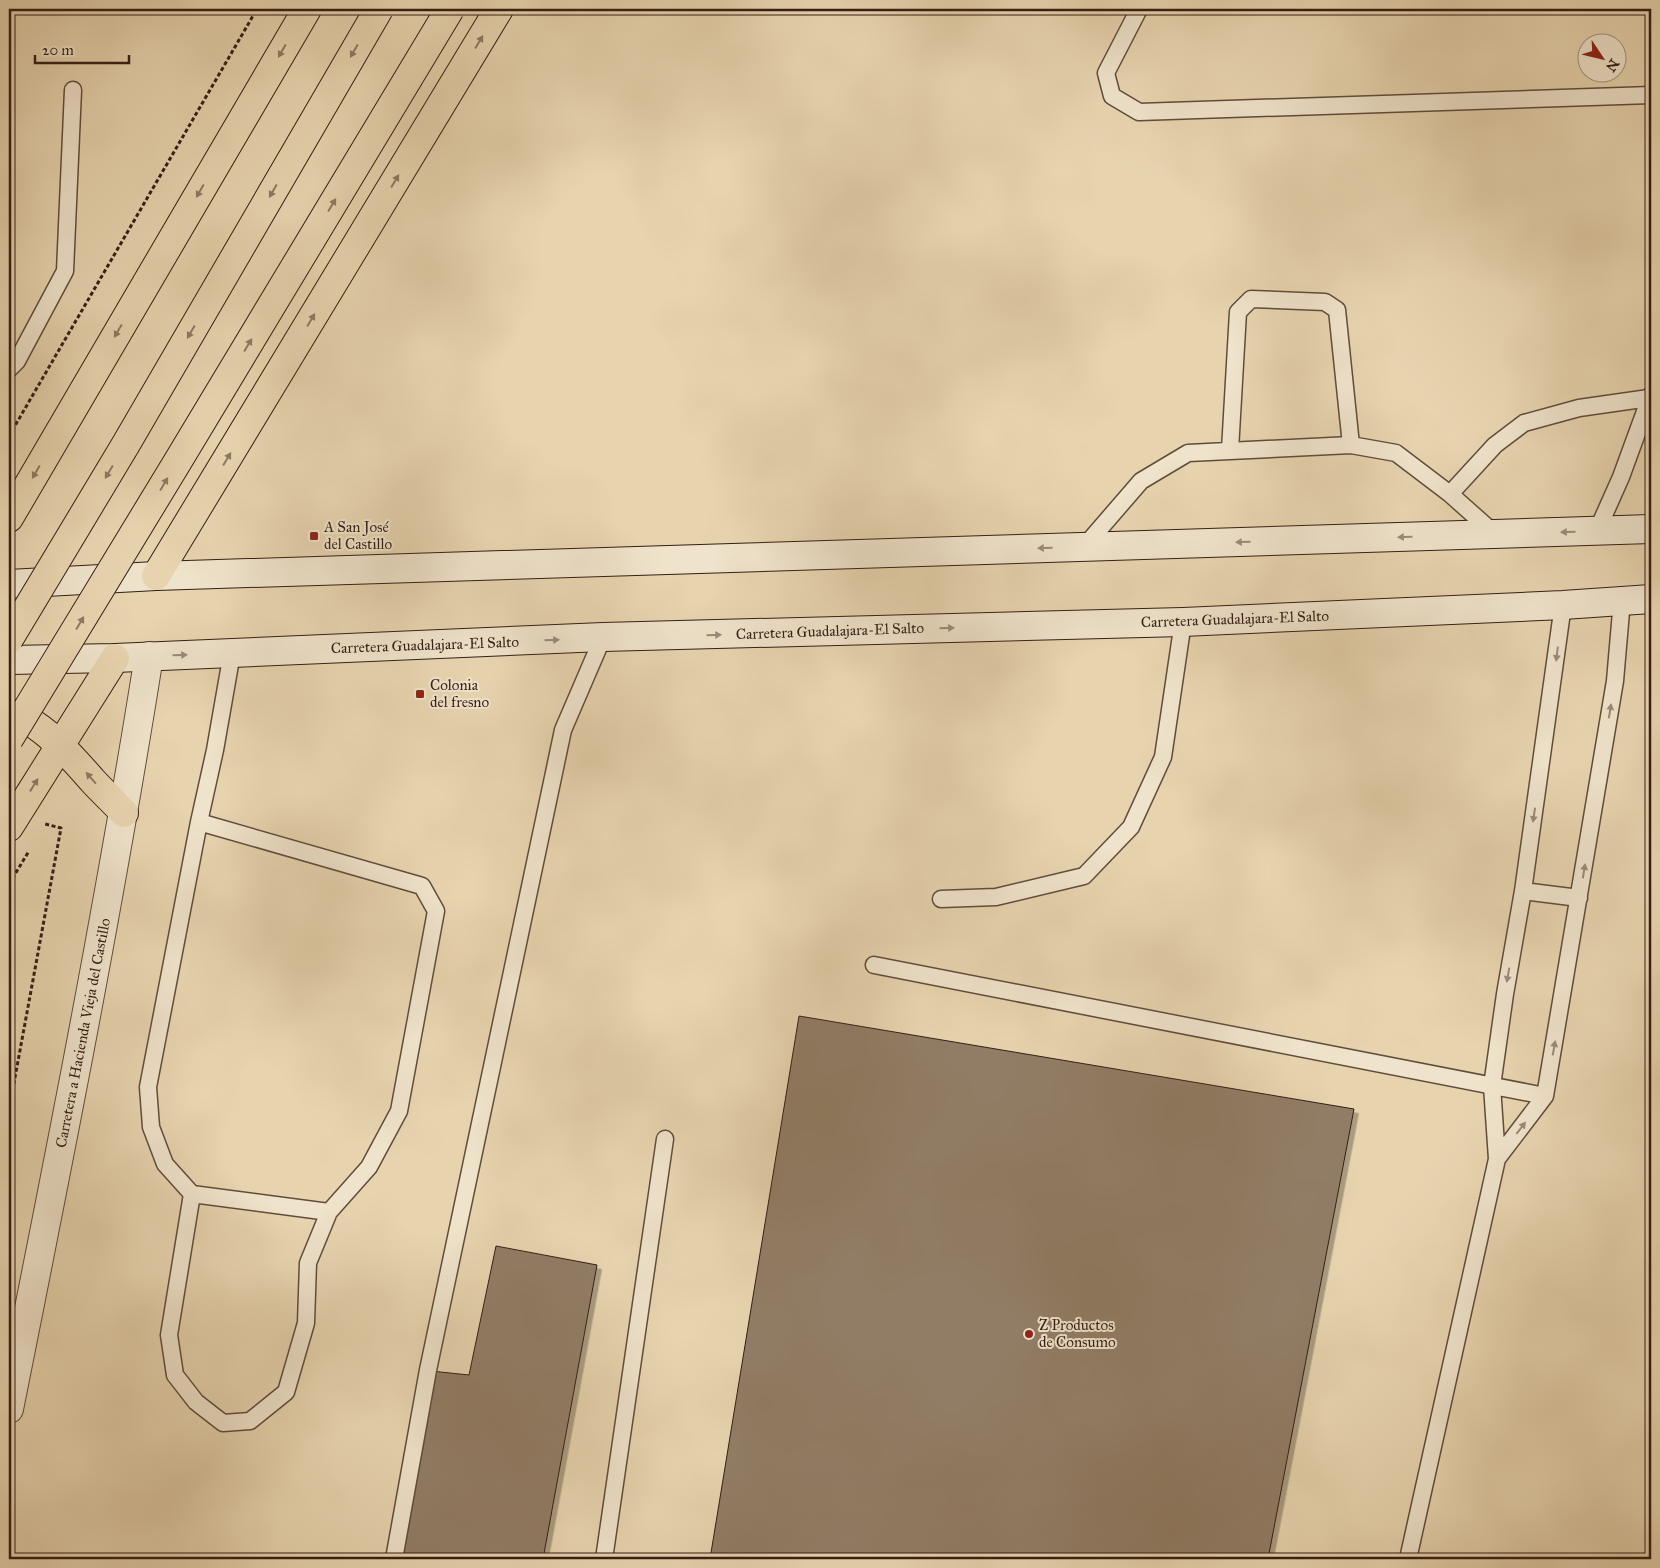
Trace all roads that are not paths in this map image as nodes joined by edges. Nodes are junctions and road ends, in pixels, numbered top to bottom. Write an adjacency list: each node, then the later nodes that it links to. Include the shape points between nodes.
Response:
1 (307, 9): 13 (highway, one-way to 13)
2 (379, 9): 25 (highway, one-way to 25, bridge)
3 (450, 9): 31 (highway, one-way to 3, bridge)
4 (499, 9): 18 (highway, one-way to 4)
5 (1139, 9): 7 (lane, via 1106,73 1112,96 1139,112)
6 (73, 90): 8 (lane, via 64,271 18,361)
7 (1651, 95)
8 (9, 369)
9 (1650, 396): 12 (lane, via 1579,408 1524,423 1495,445); 15 (lane, via 1621,477)
10 (1351, 446): 11 (lane); 11 (lane, via 1337,310 1325,302 1251,299 1238,312); 12 (lane, via 1396,453)
11 (1230, 450): 17 (lane, via 1188,453 1141,481)
12 (1450, 494): 16 (lane)
13 (9, 518)
14 (1651, 529): 15 (main road)
15 (1597, 531): 16 (main road, one-way to 16)
16 (1495, 534): 17 (main road, one-way to 17)
17 (1084, 547): 18 (main road, one-way to 18)
18 (156, 576): 19 (main road)
19 (9, 584)
20 (1651, 599): 21 (main road, Carretera Guadalajara-El Salto)
21 (1622, 600): 22 (main road, Carretera Guadalajara-El Salto); 37 (lane, one-way to 21, via 1615,681)
22 (1562, 605): 23 (main road, Carretera Guadalajara-El Salto); 36 (lane, one-way to 36)
23 (1183, 622): 24 (main road, Carretera Guadalajara-El Salto, one-way to 23); 38 (lane, via 1164,756 1131,827 1084,876 996,897)
24 (603, 638): 26 (main road, Carretera Guadalajara-El Salto, one-way to 24); 47 (lane, via 563,730 428,1370)
25 (9, 639)
26 (232, 653): 27 (main road, Carretera Guadalajara-El Salto, one-way to 26); 34 (lane)
27 (150, 656): 28 (main road, Carretera Guadalajara-El Salto); 33 (main road, Carretera a Hacienda Vieja del Castillo)
28 (114, 658): 29 (main road, Carretera Guadalajara-El Salto); 32 (highway)
29 (9, 660)
30 (9, 713): 32 (highway, via 38,728)
31 (9, 739)
32 (59, 745): 33 (highway, one-way to 32); 35 (highway, one-way to 32)
33 (124, 813): 46 (main road, Carretera a Hacienda Vieja del Castillo)
34 (199, 822): 44 (lane, via 148,1087 151,1127 165,1164); 45 (lane, via 422,886 436,911 399,1110 369,1167)
35 (9, 827)
36 (1523, 891): 37 (lane); 40 (lane, one-way to 40, via 1504,994)
37 (1579, 898): 41 (lane, one-way to 37)
38 (940, 899)
39 (874, 965): 40 (lane)
40 (1492, 1086): 41 (lane); 43 (lane)
41 (1545, 1096): 43 (lane, one-way to 41)
42 (665, 1139): 48 (lane)
43 (1497, 1159): 49 (lane)
44 (192, 1194): 45 (lane); 45 (lane, via 169,1335 176,1375 196,1402 223,1423 250,1421 286,1392 306,1323 308,1263)
45 (329, 1212)
46 (9, 1409)
47 (394, 1559)
48 (604, 1559)
49 (1408, 1559)

